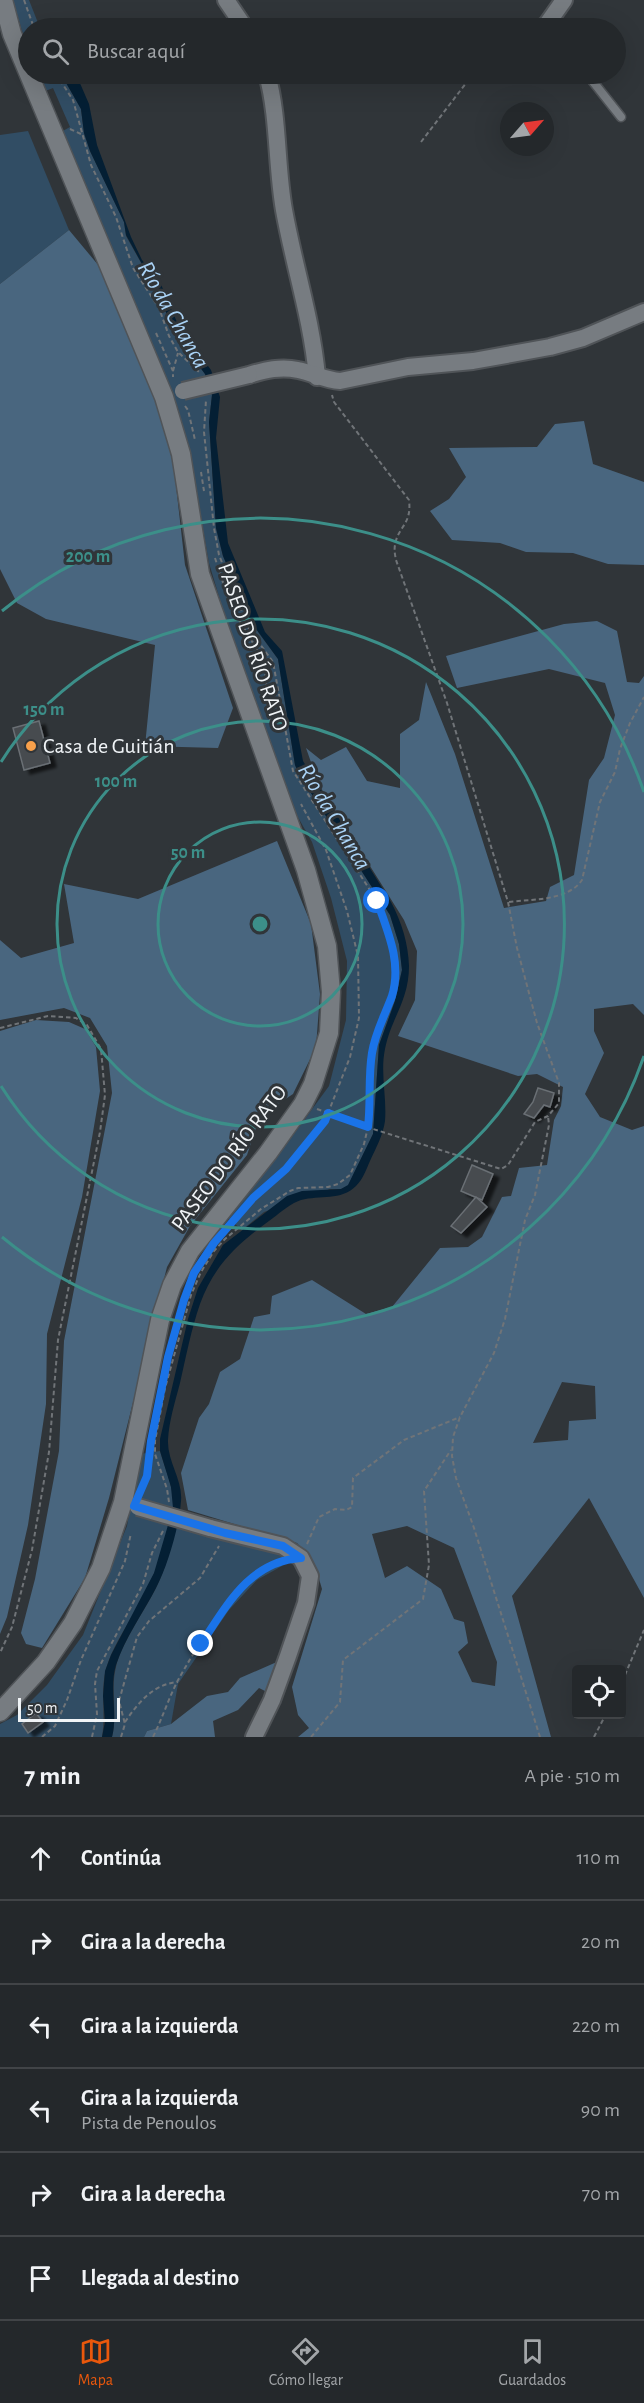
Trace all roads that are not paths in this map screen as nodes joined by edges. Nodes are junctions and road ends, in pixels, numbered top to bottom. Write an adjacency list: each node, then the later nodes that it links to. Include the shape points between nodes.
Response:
1 (3, 0): 6 (street, PASEO DO RÍO RATO)
2 (226, 0): 4 (street)
3 (564, 0): 5 (street)
4 (238, 18)
5 (553, 18)
6 (18, 47)
7 (34, 84): 13 (street, PASEO DO RÍO RATO)
8 (270, 84): 12 (street, via 284,209)
9 (595, 84): 10 (lane)
10 (621, 117)
11 (644, 312): 12 (street, via 583,338 550,347 340,381)
12 (323, 378): 13 (street, bridge, via 289,368 272,369)
13 (174, 394): 14 (street, PASEO DO RÍO RATO, via 200,574 306,870 327,946 331,992 329,1033 303,1104 190,1251 172,1285 160,1320)
14 (132, 1505): 15 (street, PASEO DO RÍO RATO, via 73,1623 46,1662); 16 (street, bridge, via 283,1546 301,1558 310,1576 306,1603)
15 (0, 1712)
16 (255, 1737)

